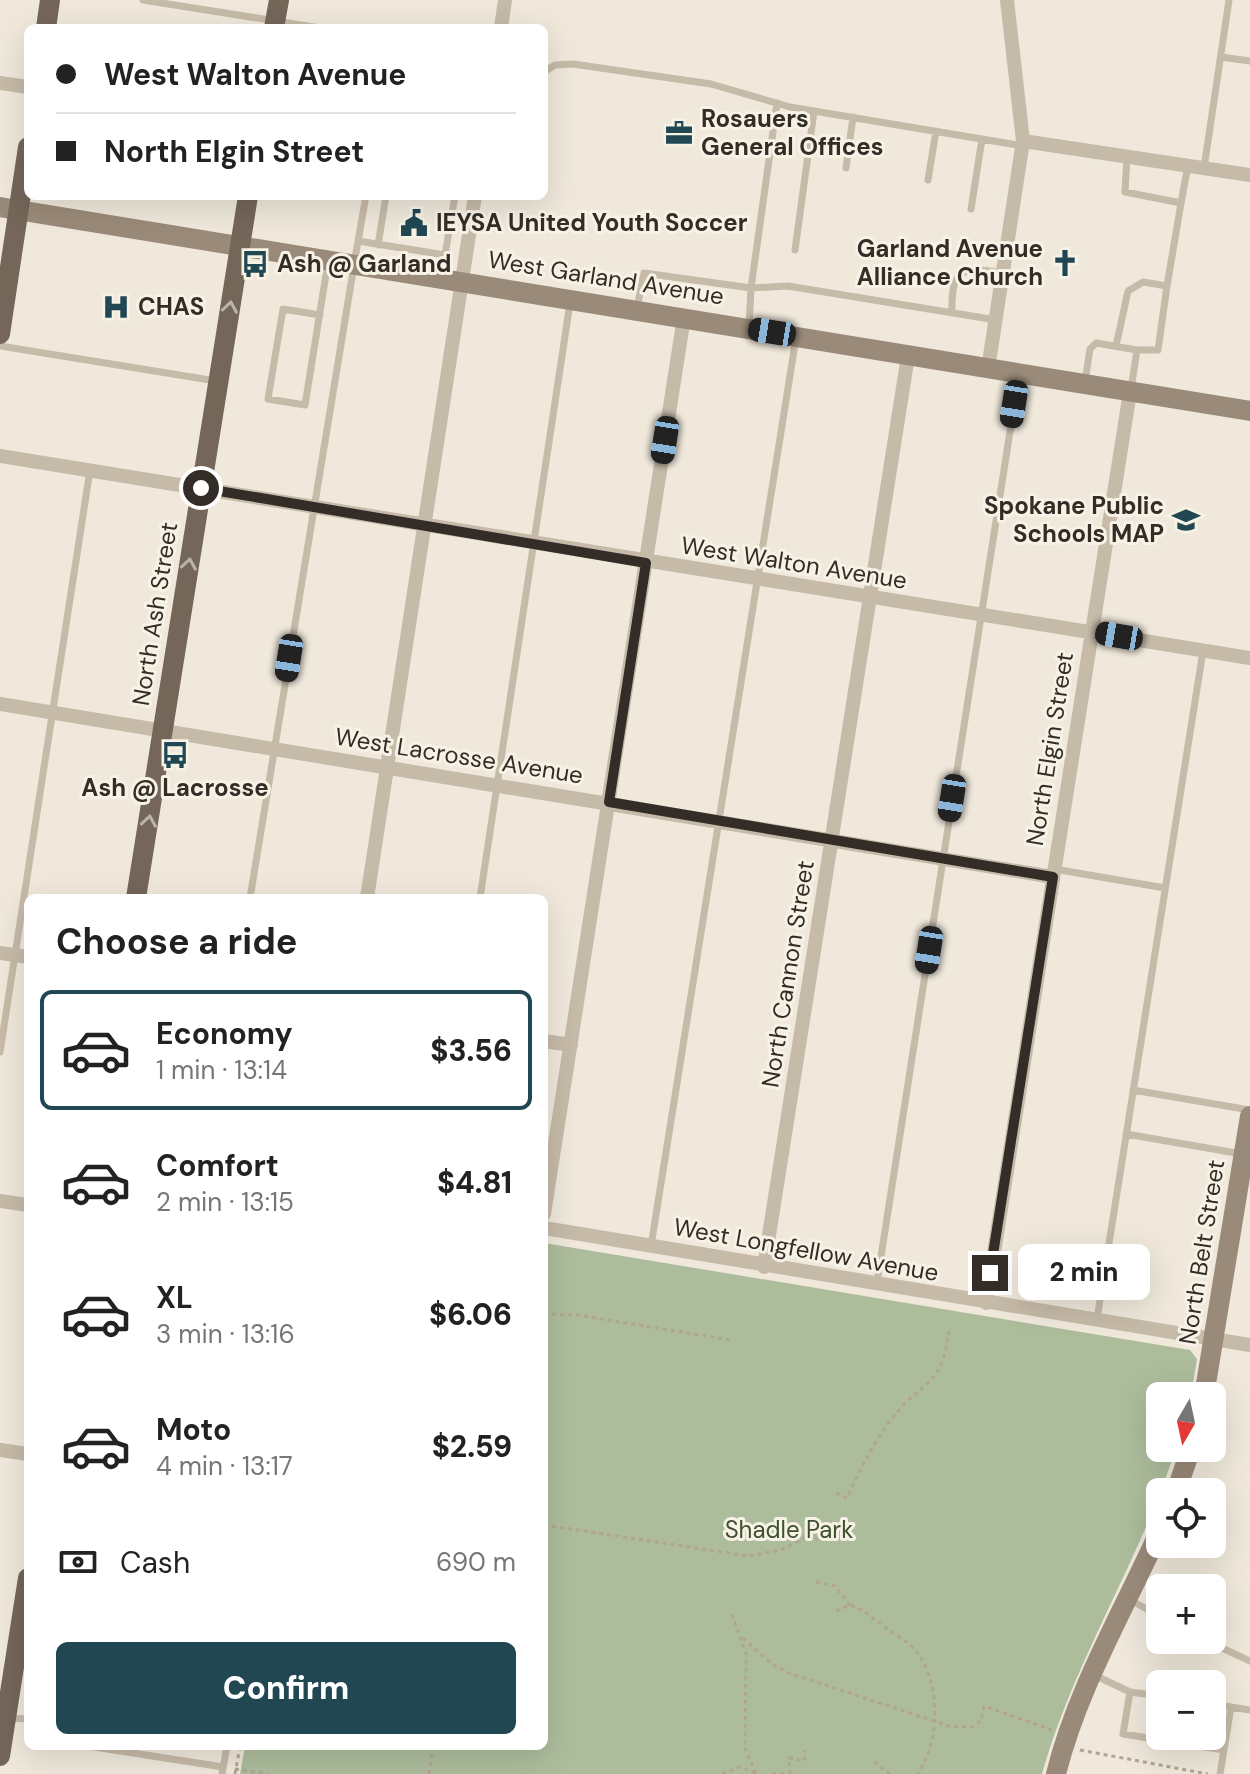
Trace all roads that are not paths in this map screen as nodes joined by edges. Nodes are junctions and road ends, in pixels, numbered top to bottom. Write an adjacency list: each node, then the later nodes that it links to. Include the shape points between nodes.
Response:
1 (50, 0): 7 (main road)
2 (143, 0): 8 (lane)
3 (279, 0): 8 (main road)
4 (505, 0): 9 (street)
5 (1007, 0): 20 (street)
6 (1229, 0): 10 (lane)
7 (47, 24)
8 (275, 24)
9 (502, 24)
10 (1221, 57): 11 (lane); 25 (lane)
11 (1250, 61)
12 (548, 69): 15 (lane, via 573,64 711,84)
13 (0, 83): 14 (street)
14 (24, 86)
15 (777, 103): 16 (lane); 45 (lane)
16 (814, 111): 17 (lane); 39 (lane)
17 (853, 117): 18 (lane); 24 (lane)
18 (936, 131): 19 (lane); 27 (lane)
19 (982, 139): 20 (lane); 35 (lane)
20 (1023, 143): 21 (street); 42 (street)
21 (1127, 156): 23 (street); 33 (lane, via 1125,192)
22 (24, 160): 34 (main road)
23 (1188, 165): 25 (street); 33 (lane)
24 (846, 168)
25 (1204, 168): 26 (street)
26 (1250, 175)
27 (928, 180)
28 (247, 200): 38 (main road, North Ash Street)
29 (365, 200): 36 (lane)
30 (385, 200): 37 (lane)
31 (454, 200): 37 (lane, via 445,255)
32 (474, 200): 43 (street)
33 (1181, 203): 44 (lane)
34 (9, 208): 38 (street, West Garland Avenue); 53 (main road)
35 (971, 209)
36 (358, 241): 37 (lane); 41 (lane)
37 (378, 245)
38 (240, 246): 40 (street, West Garland Avenue); 61 (main road, North Ash Street, one-way to 38)
39 (795, 250)
40 (329, 260): 41 (street, West Garland Avenue); 49 (lane)
41 (354, 264): 43 (street, West Garland Avenue); 68 (lane)
42 (1003, 273): 48 (lane, via 974,268 959,273); 51 (street)
43 (462, 281): 46 (street, West Garland Avenue); 69 (street)
44 (1167, 286): 56 (lane, via 1143,282 1128,291); 57 (lane, via 1158,350)
45 (751, 288): 47 (lane, via 644,273); 48 (lane, via 788,286); 52 (lane)
46 (570, 299): 47 (street, West Garland Avenue); 70 (lane)
47 (637, 310): 50 (street, West Garland Avenue)
48 (952, 313): 51 (lane)
49 (320, 315): 49 (lane, via 305,405 268,399 283,309)
50 (684, 317): 52 (street, West Garland Avenue); 71 (street)
51 (996, 320): 59 (street)
52 (748, 328): 54 (street, West Garland Avenue)
53 (0, 334)
54 (796, 336): 58 (street, West Garland Avenue); 72 (lane)
55 (0, 346): 61 (lane)
56 (1116, 346): 57 (lane); 62 (lane, via 1096,343 1090,349)
57 (1137, 350): 63 (lane)
58 (908, 356): 59 (street, West Garland Avenue); 73 (street, North Cannon Street)
59 (988, 369): 60 (street, West Garland Avenue)
60 (1019, 373): 62 (street, West Garland Avenue); 74 (lane)
61 (218, 381): 67 (main road, North Ash Street)
62 (1084, 384): 63 (street, West Garland Avenue)
63 (1130, 392): 64 (street, West Garland Avenue); 75 (street, North Elgin Street)
64 (1250, 411)
65 (0, 456): 66 (street, West Walton Avenue)
66 (90, 470): 67 (street, West Walton Avenue); 79 (lane)
67 (201, 488): 68 (street, West Walton Avenue); 80 (main road, North Ash Street, one-way to 67)
68 (314, 508): 69 (street, West Walton Avenue); 81 (lane)
69 (424, 526): 70 (street, West Walton Avenue); 82 (street)
70 (536, 544): 71 (street, West Walton Avenue); 83 (lane)
71 (646, 563): 72 (street, West Walton Avenue); 84 (street)
72 (760, 580): 73 (street, West Walton Avenue); 85 (lane)
73 (870, 597): 74 (street, West Walton Avenue); 86 (street, North Cannon Street)
74 (981, 614): 75 (street, West Walton Avenue); 87 (lane)
75 (1090, 631): 76 (street, West Walton Avenue); 88 (street, North Elgin Street)
76 (1203, 651): 77 (street, West Walton Avenue); 89 (lane)
77 (1250, 658)
78 (0, 704): 79 (street, West Lacrosse Avenue)
79 (54, 712): 80 (street, West Lacrosse Avenue); 90 (lane)
80 (163, 730): 81 (street, West Lacrosse Avenue); 91 (main road, North Ash Street, one-way to 80)
81 (274, 748): 82 (street, West Lacrosse Avenue); 92 (lane)
82 (386, 766): 83 (street, West Lacrosse Avenue); 93 (street)
83 (498, 784): 84 (street, West Lacrosse Avenue); 94 (lane)
84 (609, 802): 85 (street, West Lacrosse Avenue); 98 (street)
85 (719, 820): 86 (street, West Lacrosse Avenue); 109 (lane)
86 (831, 841): 87 (street, West Lacrosse Avenue); 110 (street, North Cannon Street)
87 (943, 859): 88 (street, West Lacrosse Avenue); 111 (lane)
88 (1054, 873): 89 (lane); 112 (street, North Elgin Street)
89 (1165, 888): 100 (lane)
90 (30, 894)
91 (137, 894)
92 (251, 894)
93 (368, 894)
94 (481, 894)
95 (0, 953): 96 (street)
96 (22, 956): 99 (lane)
97 (548, 1042): 98 (street)
98 (571, 1045): 105 (street)
99 (0, 1052)
100 (1133, 1090): 101 (lane); 103 (lane)
101 (1250, 1110)
102 (1250, 1116): 104 (street, North Belt Street)
103 (1126, 1134): 104 (lane); 113 (lane)
104 (1247, 1154): 114 (street, North Belt Street)
105 (548, 1189)
106 (0, 1201): 107 (street)
107 (24, 1204)
108 (548, 1229): 109 (street, West Longfellow Avenue)
109 (651, 1246): 110 (street, West Longfellow Avenue)
110 (764, 1267): 111 (street, West Longfellow Avenue)
111 (877, 1284): 112 (street, West Longfellow Avenue)
112 (986, 1303): 113 (street, West Longfellow Avenue)
113 (1097, 1321): 114 (street, West Longfellow Avenue)
114 (1214, 1340): 115 (street, West Longfellow Avenue); 116 (street, North Belt Street)
115 (1250, 1345)
116 (1206, 1382)
117 (0, 1450): 118 (street)
118 (24, 1453)
119 (1147, 1558): 120 (street)
120 (1128, 1599): 122 (lane); 125 (street)
121 (24, 1600): 128 (main road)
122 (1146, 1609)
123 (1226, 1650): 124 (lane)
124 (1250, 1661)
125 (1092, 1675): 126 (lane); 140 (street)
126 (1130, 1692): 127 (lane); 133 (lane, via 1123,1734)
127 (1146, 1694)
128 (5, 1705): 132 (lane); 138 (main road)
129 (1226, 1706): 130 (lane)
130 (1231, 1707): 131 (lane); 134 (lane)
131 (1250, 1710)
132 (24, 1717)
133 (1146, 1738)
134 (1226, 1738)
135 (110, 1750): 139 (lane)
136 (226, 1750): 139 (lane)
137 (1224, 1750): 141 (lane)
138 (0, 1756)
139 (223, 1770)
140 (1056, 1774)
141 (1220, 1774)

